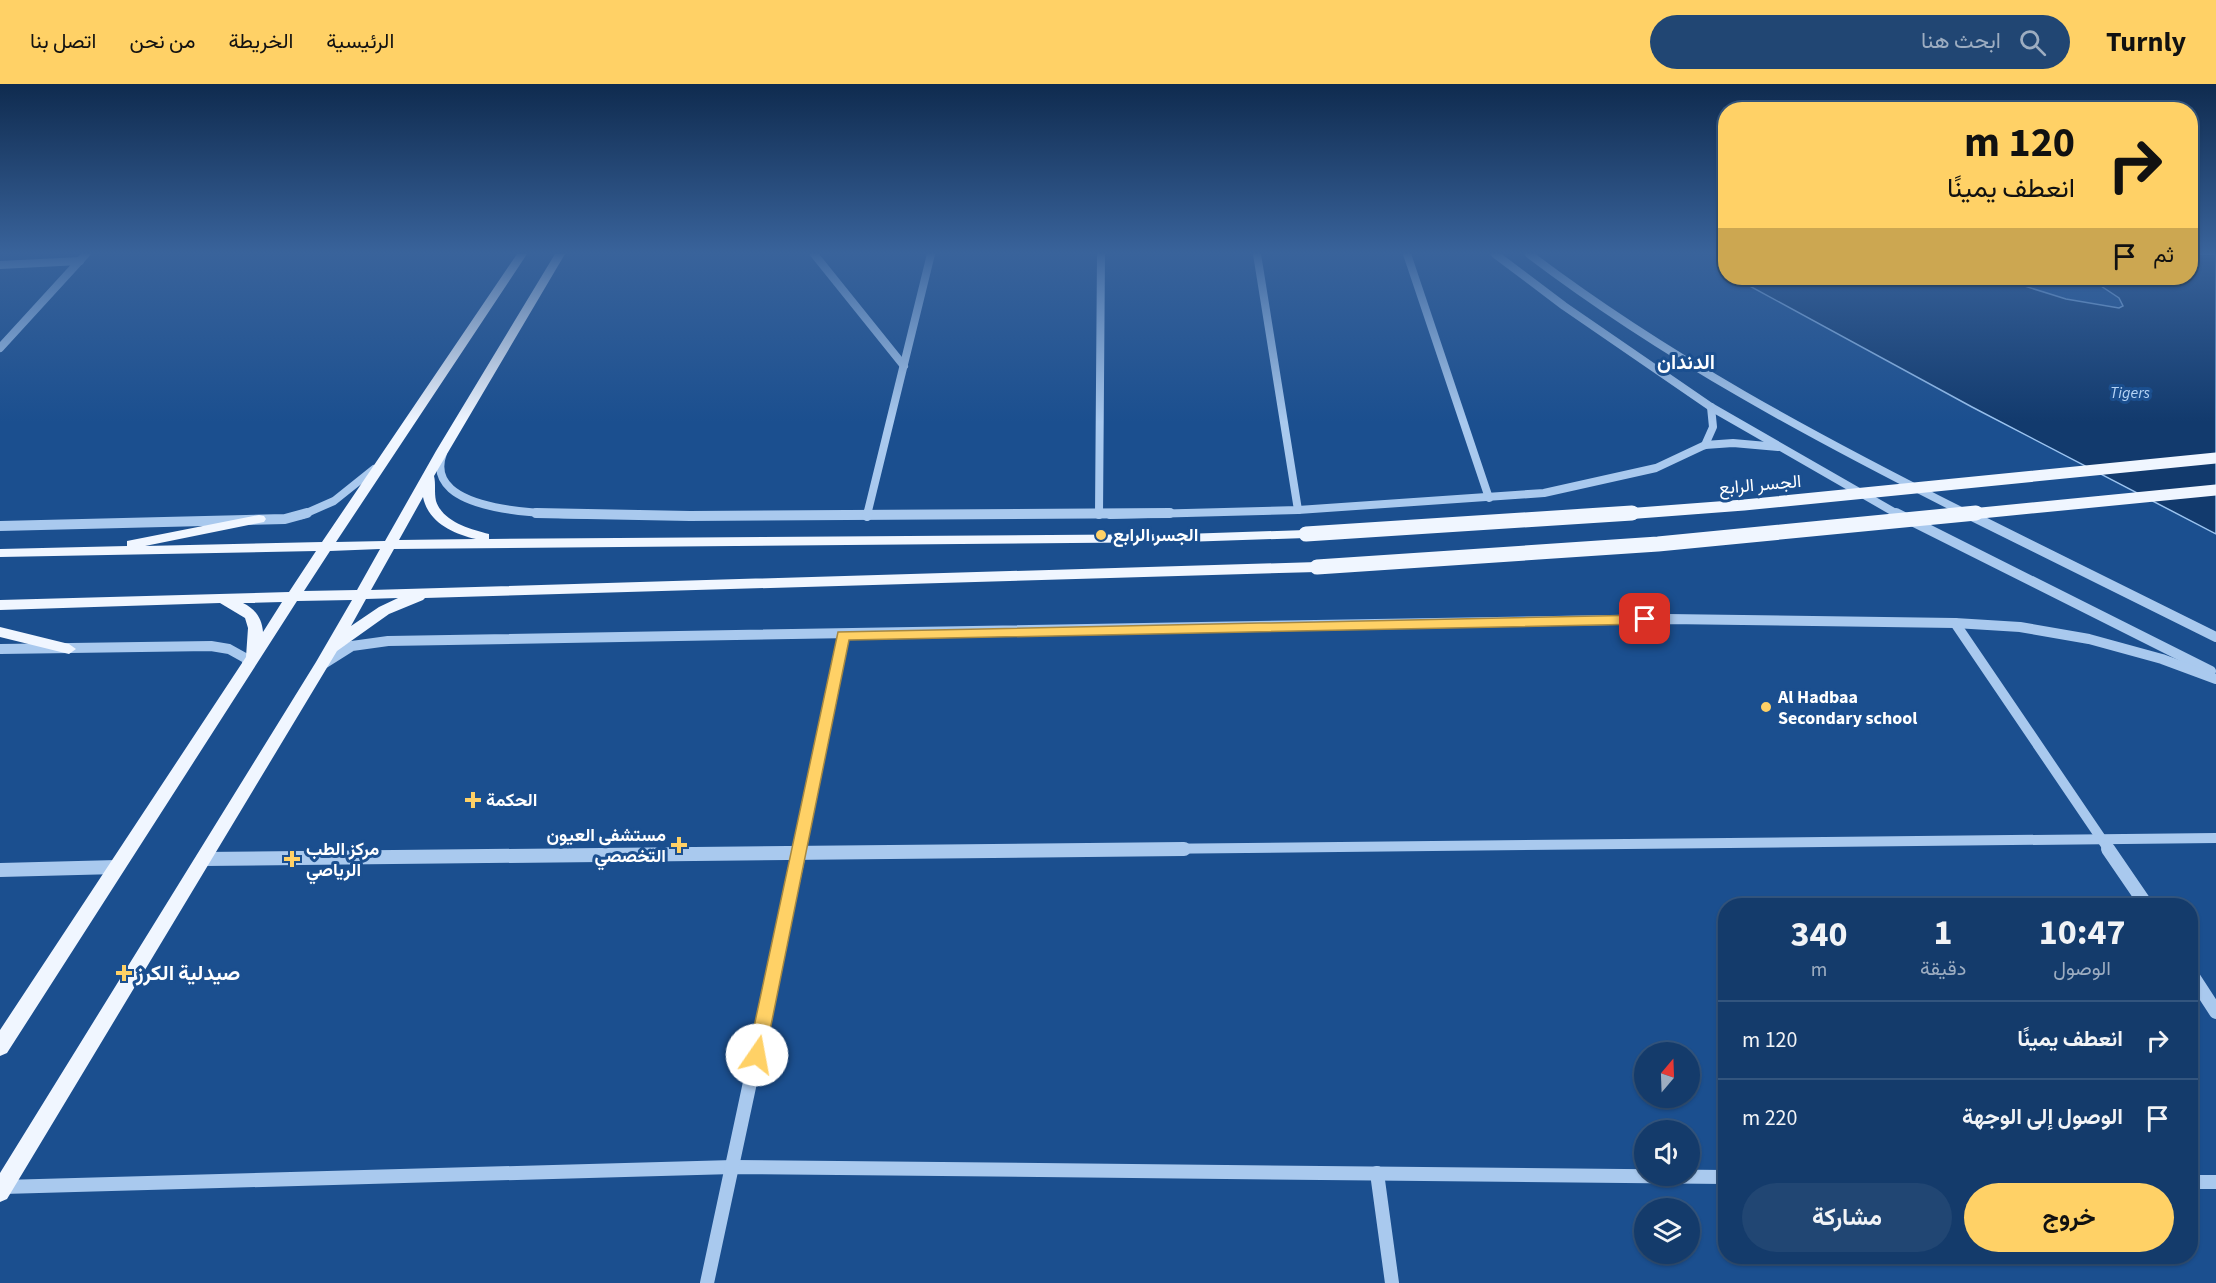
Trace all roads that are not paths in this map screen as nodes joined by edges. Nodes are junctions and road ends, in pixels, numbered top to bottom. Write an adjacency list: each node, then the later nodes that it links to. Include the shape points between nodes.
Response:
1 (35, 310): 11 (street)
2 (484, 310): 18 (main road)
3 (526, 310): 15 (main road)
4 (859, 310): 12 (street)
5 (918, 310): 12 (street)
6 (1101, 310): 23 (street)
7 (1266, 310): 22 (street)
8 (1426, 310): 21 (street)
9 (1570, 310): 13 (street)
10 (1605, 310): 41 (street, via 1715,381 1880,469)
11 (0, 348)
12 (904, 366): 24 (street)
13 (1711, 407): 14 (street, via 1713,427); 16 (street)
14 (1705, 445): 16 (street); 21 (street, via 1656,468 1613,480)
15 (444, 447): 19 (main road); 24 (street, via 442,475 453,490 471,501 507,511)
16 (1778, 447): 38 (street, via 1924,529)
17 (2216, 458): 27 (main road, الجسر الرابع, bridge, via 1721,507 1306,534 1029,541)
18 (379, 465): 25 (street, via 346,494 318,511 285,519); 29 (main road)
19 (431, 471): 27 (main road, via 427,489 431,506 445,523 467,534); 28 (main road)
20 (2216, 490): 32 (main road, bridge, via 1658,544 1317,567)
21 (1489, 498): 22 (street)
22 (1298, 510): 23 (street)
23 (1099, 515): 24 (street)
24 (867, 516)
25 (259, 519): 26 (street); 31 (main road)
26 (0, 526)
27 (532, 543): 28 (main road)
28 (389, 544): 29 (main road); 33 (main road)
29 (326, 546): 31 (main road); 34 (main road)
30 (0, 553): 31 (main road)
31 (77, 553)
32 (452, 591): 33 (main road); 44 (main road, via 409,599 381,612 351,634)
33 (362, 594): 34 (main road); 44 (main road)
34 (293, 597): 35 (main road); 45 (main road)
35 (179, 600): 36 (main road); 45 (main road, via 222,602 252,614 256,626)
36 (0, 605)
37 (1955, 623): 40 (street, via 1668,619); 46 (street, via 2020,627 2089,639); 51 (street)
38 (2110, 623): 46 (street); 47 (street)
39 (0, 632): 43 (main road)
40 (843, 635): 44 (street, via 368,642 338,653); 52 (street)
41 (2216, 637)
42 (0, 649): 43 (street)
43 (69, 649): 45 (street, via 211,646 241,653 247,658)
44 (322, 665): 53 (main road)
45 (248, 667): 54 (main road)
46 (2194, 671): 48 (street); 49 (street)
47 (2216, 673)
48 (2216, 679)
49 (2216, 684)
50 (2216, 838): 51 (street)
51 (2104, 840): 52 (street); 56 (street)
52 (799, 855): 53 (street); 60 (street)
53 (203, 859): 65 (main road)
54 (117, 867): 55 (street); 59 (main road)
55 (0, 870)
56 (2142, 898)
57 (2198, 984): 58 (street)
58 (2216, 1012)
59 (0, 1047)
60 (733, 1167): 61 (street); 65 (street); 66 (street)
61 (1377, 1173): 62 (street); 67 (street)
62 (1718, 1177)
63 (2198, 1182): 64 (street)
64 (2216, 1182)
65 (2, 1189)
66 (707, 1283)
67 (1392, 1283)

